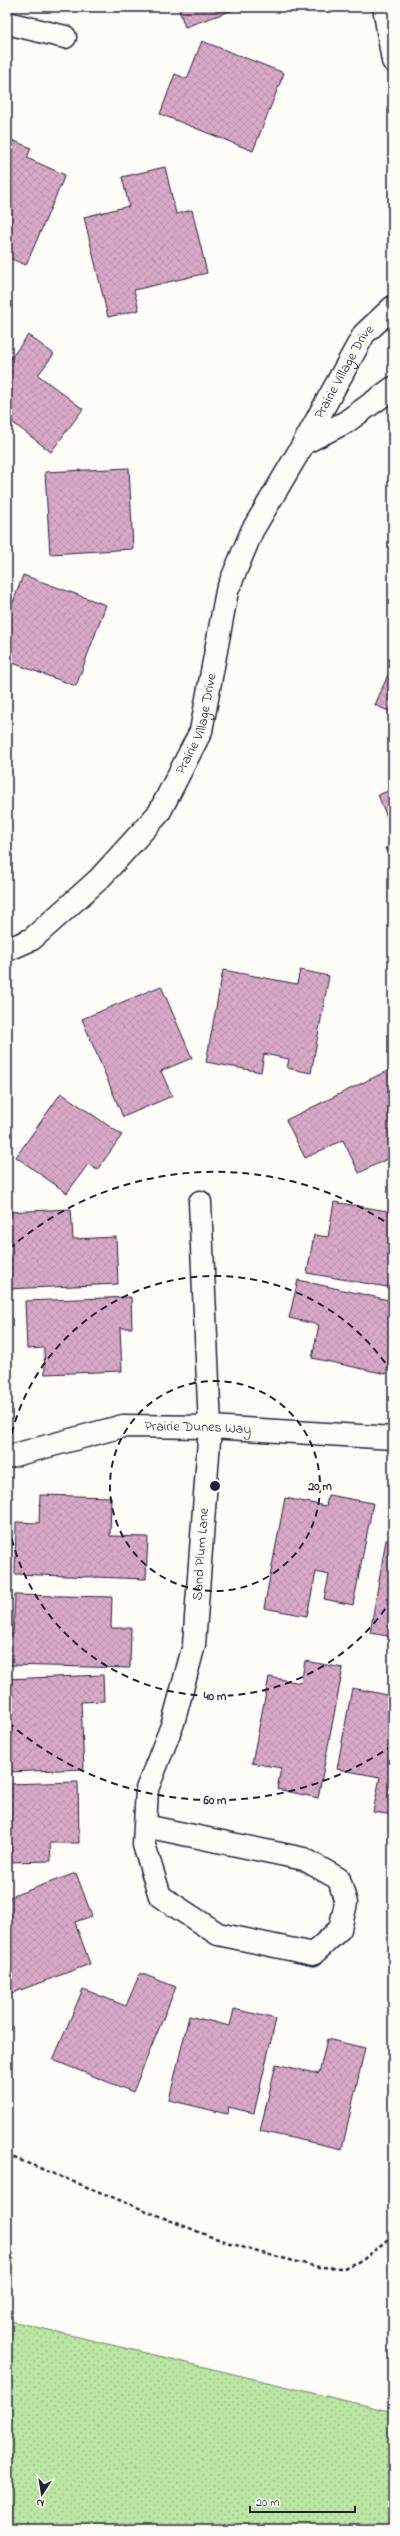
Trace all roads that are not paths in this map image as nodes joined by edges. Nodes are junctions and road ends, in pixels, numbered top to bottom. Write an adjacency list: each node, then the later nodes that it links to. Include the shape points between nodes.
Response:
1 (384, 7): 4 (street)
2 (7, 23): 3 (street)
3 (65, 37)
4 (393, 61)
5 (393, 307): 7 (street, Prairie Village Drive, via 364,334)
6 (393, 388): 7 (street, Prairie Village Drive, via 346,422)
7 (304, 443): 8 (street, Prairie Village Drive, via 252,531 227,591 201,731 159,813 99,879 32,939)
8 (7, 950)
9 (200, 1202): 10 (street, Sand Plum Lane)
10 (210, 1427): 11 (street, Prairie Dunes Way); 12 (street, Prairie Dunes Way, via 123,1426); 13 (street, Sand Plum Lane, via 194,1645 173,1723 147,1788)
11 (393, 1438)
12 (7, 1457)
13 (145, 1826): 13 (street, Sand Plum Lane, via 304,1859 339,1879 346,1903 340,1929 313,1954 218,1934 160,1896 144,1845)

